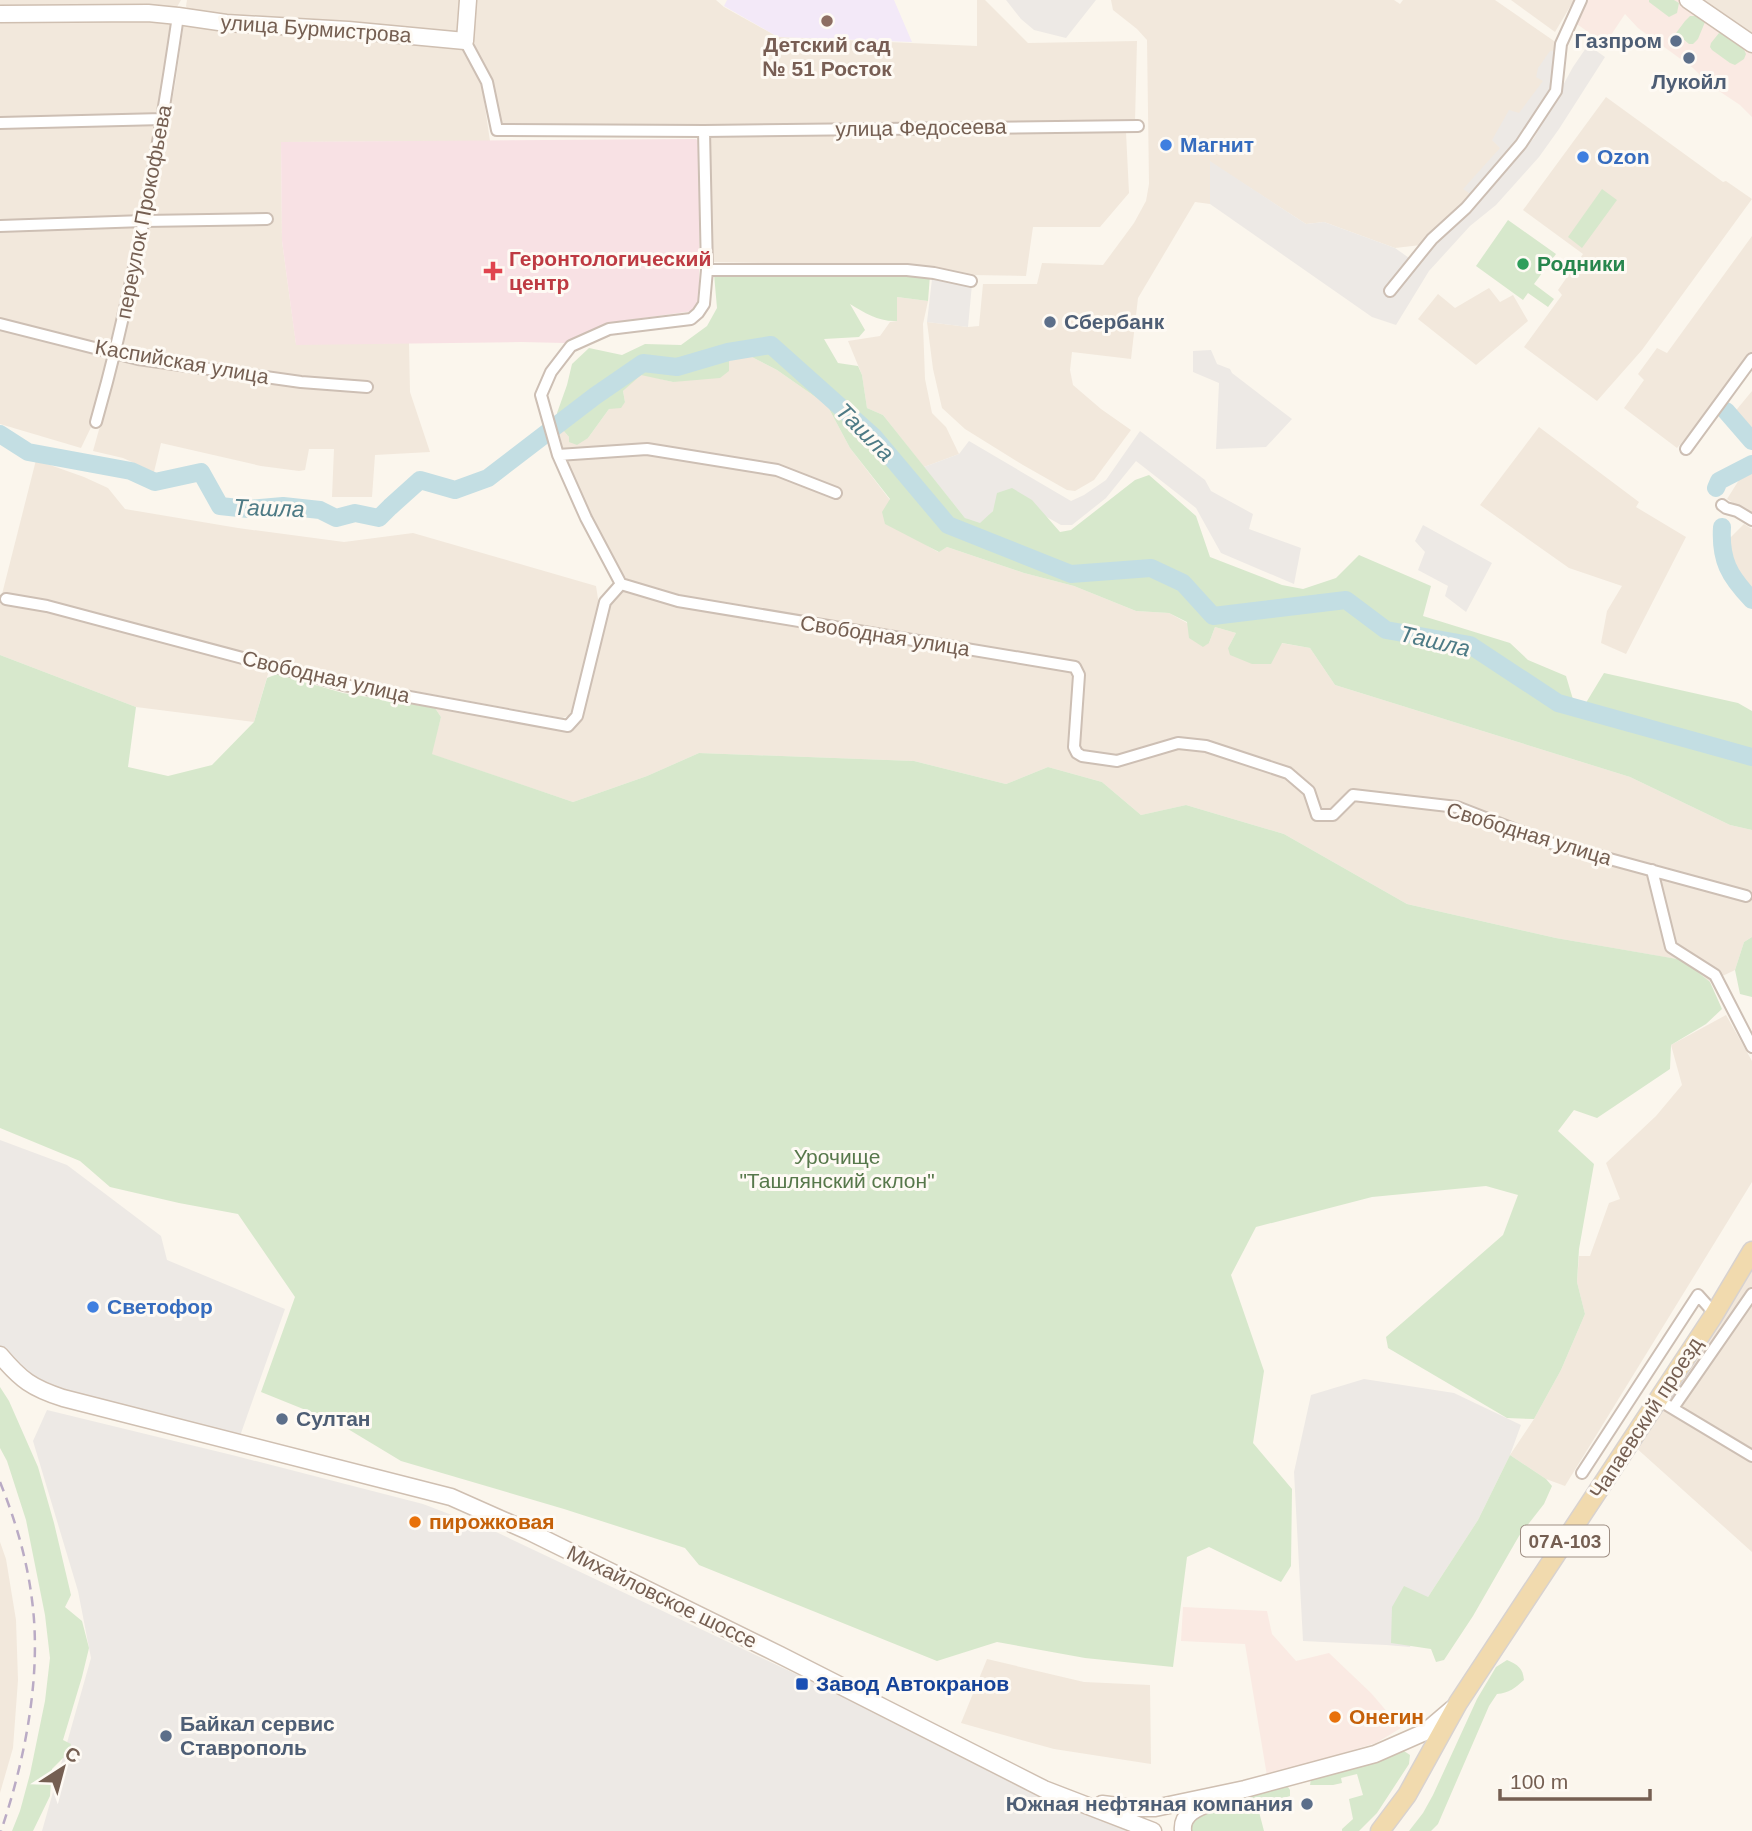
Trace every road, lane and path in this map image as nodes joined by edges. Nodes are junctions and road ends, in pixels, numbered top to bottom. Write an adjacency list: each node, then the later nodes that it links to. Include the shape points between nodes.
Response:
1 (468, 0): 7 (main road)
2 (1581, 0): 18 (street, via 1562,44 1556,91 1521,144)
3 (1688, 0): 8 (main road)
4 (68, 7): 5 (main road, улица Бурмистрова, via 148,13); 6 (main road, улица Бурмистрова)
5 (181, 8): 7 (main road, улица Бурмистрова, via 226,23); 9 (street, переулок Прокофьева)
6 (0, 14)
7 (465, 41): 12 (street, улица Федосеева, via 487,82 497,130)
8 (1752, 44)
9 (163, 119): 10 (street); 14 (street, переулок Прокофьева)
10 (0, 123)
11 (1138, 126): 12 (street, улица Федосеева)
12 (704, 131): 16 (street)
13 (267, 219): 14 (street)
14 (144, 221): 15 (street); 20 (street, переулок Прокофьева)
15 (0, 226)
16 (707, 270): 17 (street, via 907,270); 25 (street, via 704,304 691,319 609,329 571,346 541,395)
17 (971, 281)
18 (1390, 291)
19 (0, 324): 20 (street, Каспийская улица)
20 (115, 353): 22 (street, Каспийская улица, via 300,382); 23 (street, переулок Прокофьева)
21 (1752, 359): 24 (street)
22 (367, 387)
23 (96, 422)
24 (1686, 449)
25 (558, 455): 26 (street, via 647,449 777,470); 29 (street)
26 (836, 493)
27 (1722, 505): 28 (street)
28 (1752, 520)
29 (621, 584): 30 (street, Свободная улица, via 605,602 578,716 568,726 344,685); 31 (street, Свободная улица, via 678,601 1075,667 1079,675 1073,747 1082,756 1117,761 1178,743 1206,746 1288,773 1309,791 1317,815 1333,815 1353,795 1457,807 1547,842)
30 (6, 599)
31 (1652, 870): 32 (street, Свободная улица); 33 (street, via 1671,947 1715,975)
32 (1746, 896)
33 (1752, 1047)
34 (1752, 1251): 36 (main road, Чапаевский проезд / 07А-103)
35 (1752, 1294): 38 (street)
36 (1715, 1314): 38 (main road, Чапаевский проезд / 07А-103); 40 (street, via 1698,1295)
37 (0, 1355): 43 (main road, Михайловское шоссе, via 40,1391 451,1497)
38 (1665, 1404): 39 (street); 41 (main road, Чапаевский проезд / 07А-103)
39 (1752, 1456)
40 (1582, 1473)
41 (1458, 1703): 42 (main road, via 1425,1732 1375,1754); 46 (main road, Чапаевский проезд / 07А-103, via 1407,1795)
42 (1245, 1788): 43 (main road, via 1155,1808 1115,1807); 45 (main road, via 1190,1813)
43 (1066, 1797): 44 (main road, Михайловское шоссе)
44 (1153, 1831)
45 (1183, 1831)
46 (1380, 1831)

